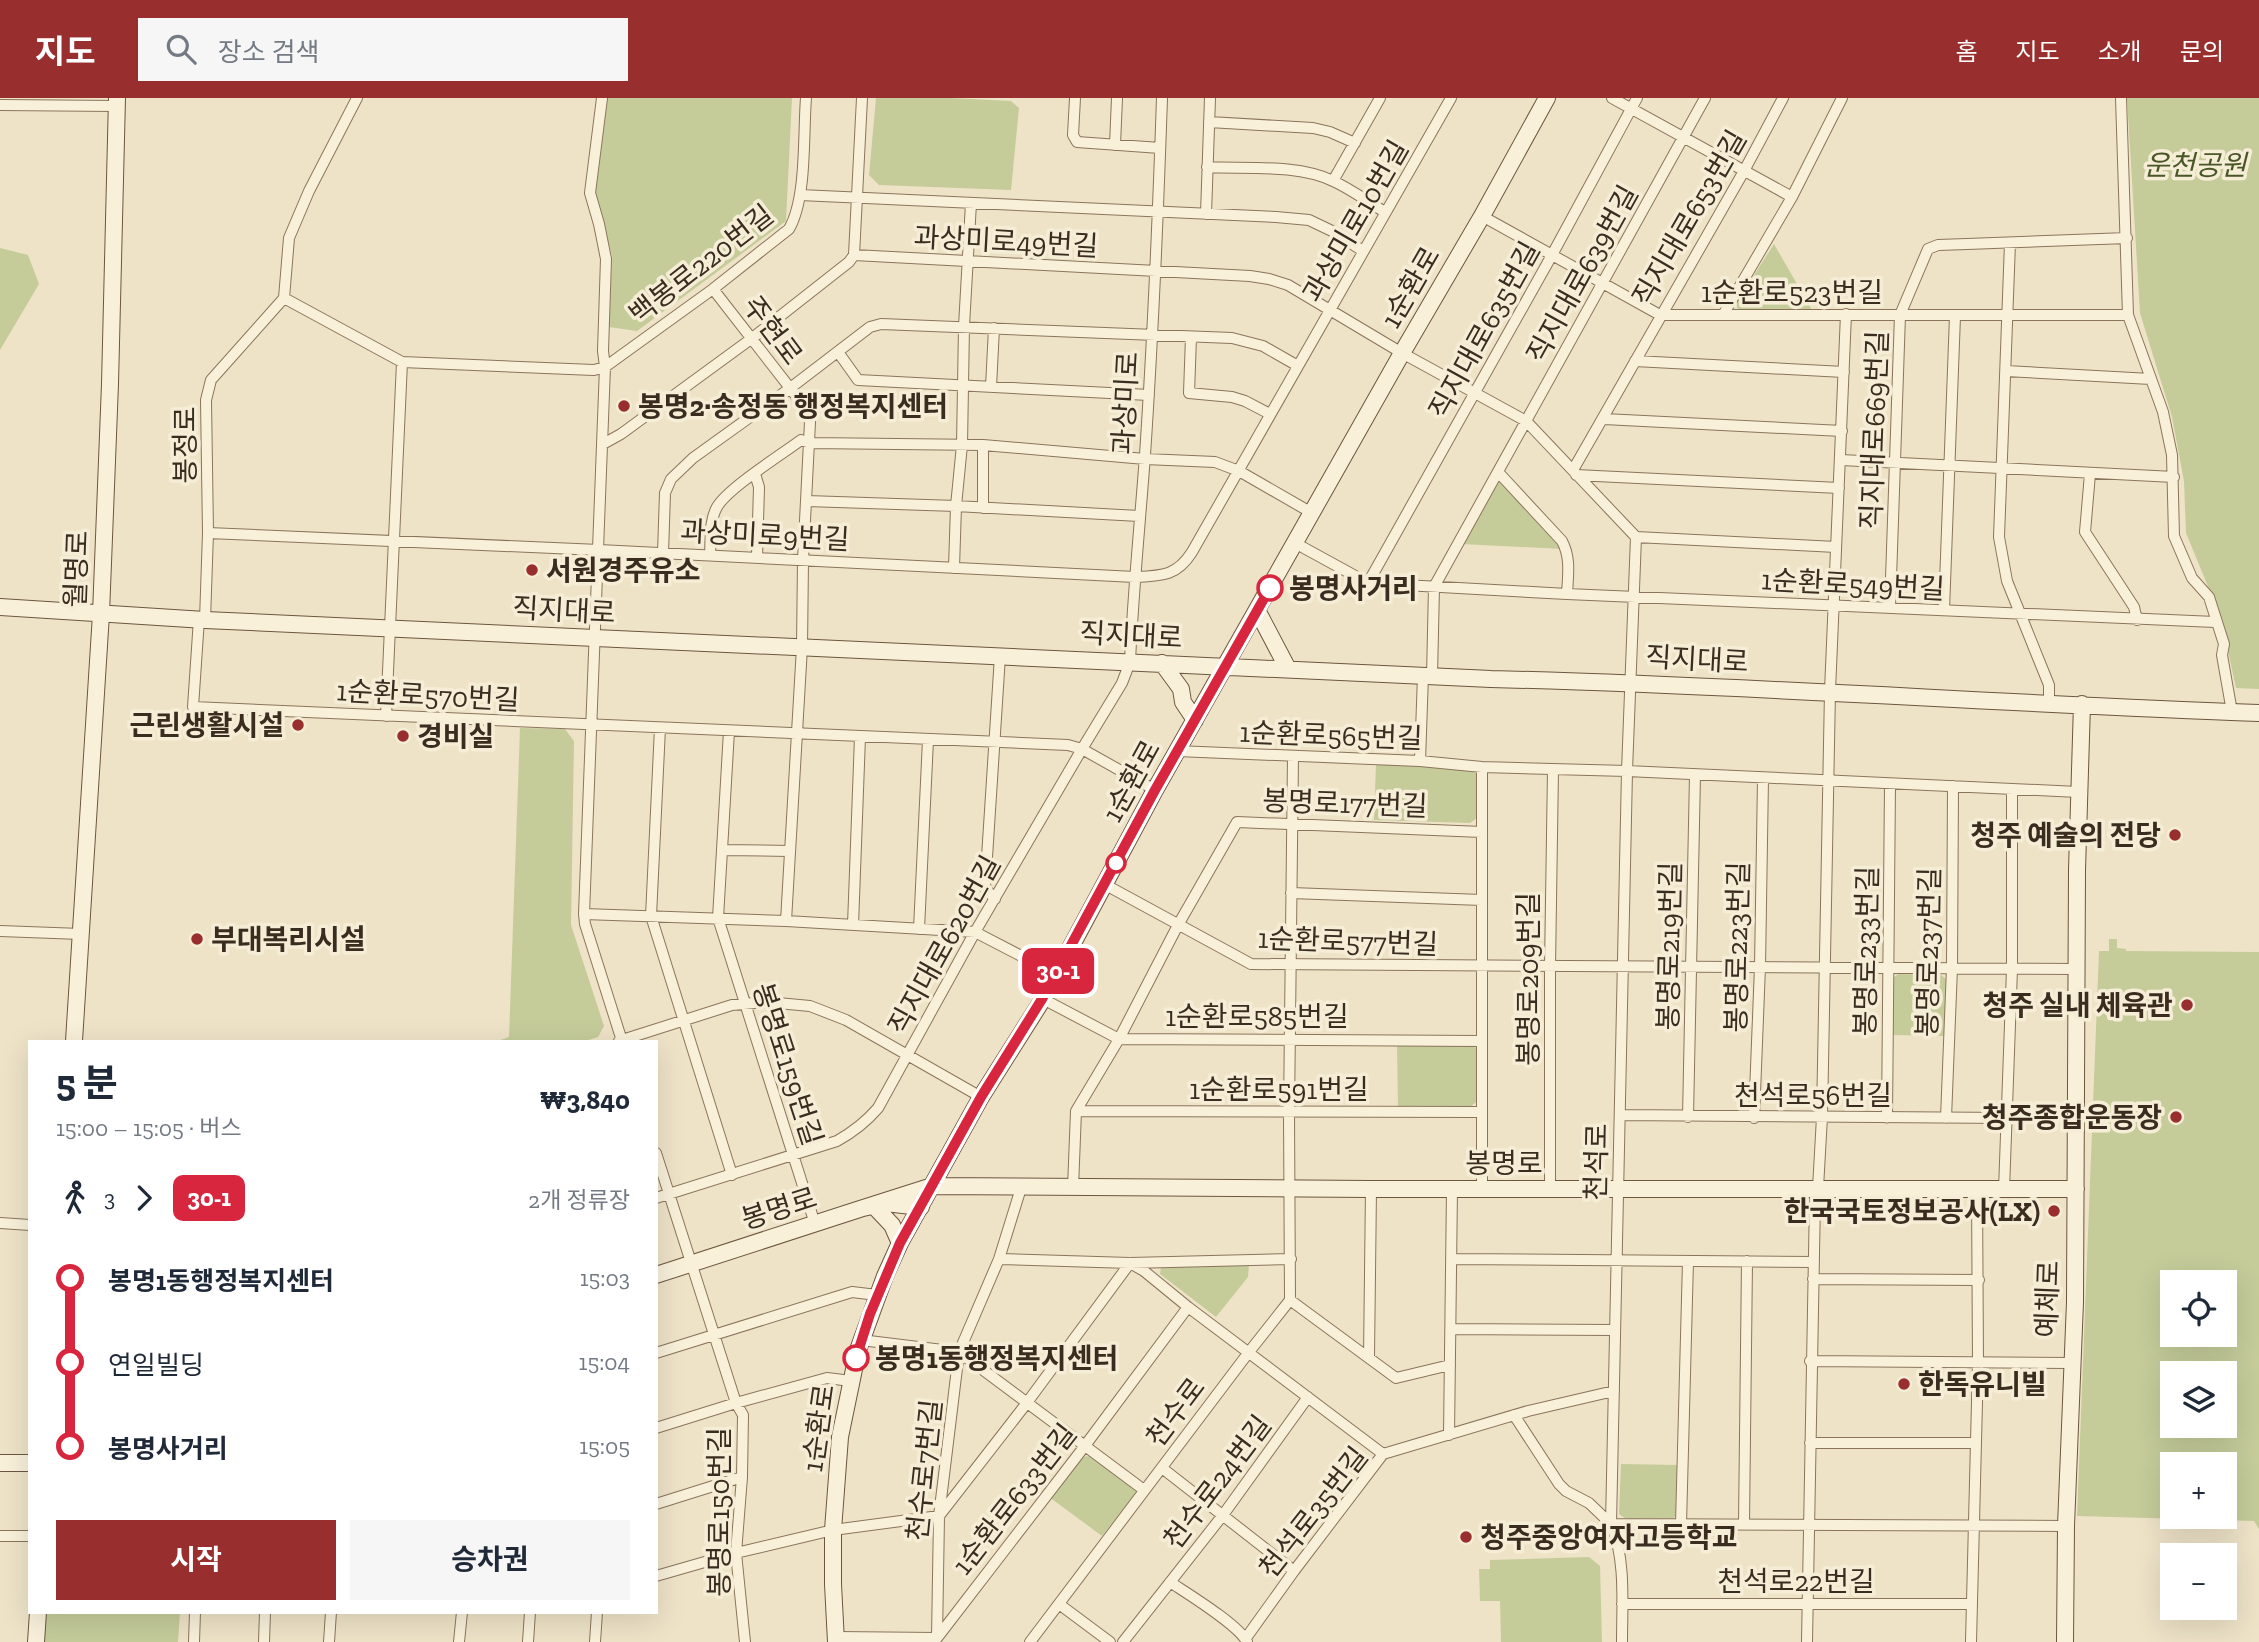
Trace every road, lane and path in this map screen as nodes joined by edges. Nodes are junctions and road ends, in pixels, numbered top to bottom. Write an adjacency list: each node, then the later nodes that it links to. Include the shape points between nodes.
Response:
1 (357, 98): 47 (street, via 289,238)
2 (602, 98): 66 (street, via 590,193 606,259)
3 (806, 98): 30 (street, 백봉로220번길)
4 (862, 98): 32 (street)
5 (1075, 98): 25 (street, via 1073,135 1077,142)
6 (1117, 98): 25 (street)
7 (1162, 98): 26 (street, 과상미로)
8 (1210, 98): 22 (street)
9 (1365, 98): 19 (street)
10 (1451, 98): 35 (street, 과상미로10번길)
11 (1547, 98): 37 (street, 1순환로)
12 (1612, 98): 21 (street)
13 (1637, 98): 21 (street, 직지대로635번길)
14 (1705, 98): 23 (street, 직지대로639번길)
15 (1783, 98): 28 (street, 직지대로653번길)
16 (1843, 98): 31 (street)
17 (2121, 98): 38 (street)
18 (117, 102): 20 (street); 121 (street, 월명로)
19 (1379, 102): 24 (street)
20 (0, 105)
21 (1631, 109): 23 (street); 41 (street, 직지대로635번길)
22 (1209, 122): 24 (street, via 1313,128); 27 (street)
23 (1684, 138): 28 (street); 45 (street, 직지대로639번길)
24 (1355, 143): 29 (street)
25 (1115, 145): 26 (street)
26 (1160, 148): 34 (street, 과상미로)
27 (1207, 167): 29 (street, via 1298,171); 36 (street)
28 (1744, 171): 31 (street); 50 (street, 직지대로653번길)
29 (1333, 181): 35 (street)
30 (800, 195): 32 (street); 46 (street, 백봉로220번길, via 789,229)
31 (1792, 197): 53 (street)
32 (857, 198): 33 (street); 42 (street)
33 (971, 203): 34 (street); 43 (street)
34 (1157, 211): 36 (street); 44 (street, 과상미로)
35 (1385, 212): 40 (street, 과상미로10번길)
36 (1206, 214): 40 (street, via 1309,220)
37 (1482, 216): 41 (street, 1순환로523번길); 62 (street, 1순환로)
38 (2127, 238): 39 (street, 직지대로669번길); 52 (street)
39 (2010, 243): 51 (street, 직지대로669번길, via 1928,248); 55 (street)
40 (1363, 251): 48 (street, 과상미로10번길)
41 (1552, 255): 45 (street, 1순환로523번길); 73 (street, 직지대로635번길)
42 (855, 256): 43 (street, 과상미로49번길); 60 (street)
43 (968, 261): 44 (street, 과상미로49번길); 56 (street)
44 (1156, 271): 48 (street, 과상미로49번길, via 1269,278); 58 (street, 과상미로)
45 (1602, 284): 50 (street, 1순환로523번길); 77 (street, 직지대로639번길)
46 (713, 289): 60 (street, 주현로); 66 (street, 백봉로220번길)
47 (284, 298): 64 (street); 100 (street, 봉정로, via 211,380 206,400)
48 (1330, 310): 62 (street, 과상미로49번길); 65 (street, 과상미로10번길)
49 (1846, 314): 51 (street, 1순환로523번길); 53 (street, 1순환로523번길); 68 (street)
50 (1660, 315): 53 (street, 1순환로523번길); 63 (street, 직지대로653번길)
51 (1900, 315): 54 (street, 1순환로523번길); 85 (street, 직지대로669번길)
52 (2128, 315): 55 (street, 1순환로523번길); 69 (street)
53 (1723, 316)
54 (1955, 316): 55 (street, 1순환로523번길); 86 (street)
55 (2009, 316): 67 (street)
56 (964, 326): 57 (street); 61 (street, via 881,324); 70 (street)
57 (994, 328): 58 (street); 71 (street)
58 (1152, 336): 59 (street); 74 (street, 과상미로)
59 (1191, 337): 65 (street, via 1248,340); 75 (street, via 1189,393 1232,397)
60 (751, 339): 72 (street, 주현로); 80 (street)
61 (838, 352): 70 (street, via 858,380); 72 (street)
62 (1402, 353): 73 (street, 과상미로49번길); 98 (street, 1순환로)
63 (1635, 361): 68 (street); 76 (street, 직지대로653번길)
64 (402, 362): 66 (street); 102 (street)
65 (1298, 366): 75 (street, 과상미로10번길)
66 (606, 367): 80 (street)
67 (2006, 371): 69 (street); 87 (street)
68 (1844, 372): 78 (street)
69 (2151, 380): 93 (street)
70 (963, 384): 71 (street); 81 (street)
71 (992, 387): 74 (street)
72 (789, 389): 79 (street, 주현로, via 804,406); 106 (street, via 671,479 665,493)
73 (1475, 392): 77 (street, 과상미로49번길); 112 (street, 직지대로635번길)
74 (1149, 395): 83 (street, 과상미로)
75 (1270, 415): 88 (street, 과상미로10번길)
76 (1604, 419): 78 (street); 90 (street, 직지대로653번길)
77 (1526, 421): 89 (street, 직지대로639번길); 90 (street, 과상미로49번길)
78 (1842, 431): 84 (street)
79 (810, 443): 81 (street); 91 (street, via 801,440); 95 (street, 주현로)
80 (603, 444): 105 (street)
81 (962, 445): 82 (street); 96 (street)
82 (983, 445): 83 (street); 97 (street)
83 (1145, 459): 88 (street, via 1215,462); 99 (street, 과상미로)
84 (1840, 460): 85 (street); 94 (street)
85 (1896, 462): 86 (street); 118 (street, 직지대로669번길)
86 (1948, 465): 87 (street); 120 (street)
87 (2001, 468): 92 (street); 122 (street, via 1999,537 2007,581)
88 (1239, 471): 98 (street); 111 (street, 과상미로10번길, via 1186,563 1174,573)
89 (1498, 472): 113 (street, 직지대로639번길); 114 (street, via 1562,541 1567,551)
90 (1575, 473): 94 (street); 101 (street)
91 (755, 474): 107 (street, via 715,509); 108 (street, via 759,487)
92 (2090, 474): 93 (street); 124 (street, via 2085,532 2134,607)
93 (2174, 477): 125 (street, via 2174,536 2192,578 2209,597)
94 (1839, 488): 104 (street)
95 (807, 501): 96 (street); 109 (street, 주현로)
96 (956, 506): 97 (street); 110 (street)
97 (983, 508): 99 (street)
98 (1312, 513): 103 (street, 1순환로)
99 (1139, 516): 111 (street, 과상미로)
100 (208, 533): 102 (street, 과상미로9번길); 123 (street, 봉정로)
101 (1636, 537): 104 (street); 115 (street)
102 (393, 541): 105 (street, 과상미로9번길); 126 (street)
103 (1295, 543): 112 (street, 1순환로549번길); 119 (street, 1순환로)
104 (1836, 547): 116 (street)
105 (600, 550): 106 (street, 과상미로9번길); 127 (street)
106 (663, 553): 107 (street, 과상미로9번길)
107 (710, 555): 108 (street, 과상미로9번길)
108 (757, 558): 109 (street, 과상미로9번길)
109 (803, 560): 110 (street, 과상미로9번길); 128 (street, 주현로)
110 (954, 568): 111 (street, 과상미로9번길)
111 (1135, 577): 130 (street, 과상미로)
112 (1368, 583): 113 (street, 1순환로549번길)
113 (1434, 587): 114 (street, 1순환로549번길); 134 (street, 직지대로639번길)
114 (1567, 594): 115 (street, 1순환로549번길)
115 (1633, 596): 116 (street, 1순환로549번길); 135 (street)
116 (1834, 606): 118 (street, 1순환로549번길); 136 (street)
117 (0, 607): 121 (street, 직지대로)
118 (1890, 608): 120 (street, 1순환로549번길)
119 (1257, 610): 132 (street, 1순환로); 133 (street)
120 (1944, 610): 122 (street, 1순환로549번길)
121 (101, 614): 123 (street, 직지대로); 183 (street, 월명로)
122 (2021, 615): 124 (street, 1순환로549번길); 137 (street, via 2049,685)
123 (202, 620): 126 (street, 직지대로); 139 (street, 봉정로)
124 (2137, 620): 125 (street, 1순환로549번길)
125 (2216, 622): 140 (street, via 2224,644)
126 (391, 628): 127 (street, 직지대로); 142 (street)
127 (596, 638): 128 (street, 직지대로); 144 (street)
128 (802, 647): 129 (street, 직지대로); 147 (street, 주현로)
129 (1000, 656): 130 (street, 직지대로); 150 (street)
130 (1130, 662): 131 (street, 직지대로); 151 (street, 직지대로620번길)
131 (1162, 663): 132 (street, 직지대로); 143 (street)
132 (1225, 666): 133 (street, 직지대로); 143 (street, 1순환로)
133 (1288, 669): 134 (street, 직지대로)
134 (1427, 676): 135 (street, 직지대로); 154 (street, 직지대로639번길)
135 (1631, 682): 136 (street, 직지대로); 157 (street, 천석로)
136 (1830, 691): 137 (street, 직지대로); 160 (street)
137 (2049, 704): 138 (street, 직지대로)
138 (2082, 705): 140 (street, 직지대로); 165 (street, 예체로)
139 (194, 707): 142 (street, 1순환로570번길)
140 (2232, 712): 141 (street, 직지대로)
141 (2259, 713)
142 (386, 716): 144 (street, 1순환로570번길)
143 (1195, 720): 152 (street, 1순환로)
144 (592, 726): 145 (street, 1순환로570번길); 174 (street)
145 (660, 729): 146 (street, 1순환로570번길); 175 (street)
146 (729, 731): 147 (street, 1순환로570번길); 168 (street)
147 (798, 734): 148 (street, 1순환로570번길); 169 (street, 주현로)
148 (860, 737): 149 (street, 1순환로570번길); 178 (street)
149 (928, 740): 150 (street, 1순환로570번길); 180 (street)
150 (993, 742): 151 (street, 1순환로570번길); 172 (street, via 985,888)
151 (1082, 749): 163 (street, 1순환로570번길); 172 (street, 직지대로620번길)
152 (1177, 751): 153 (street, 1순환로565번길); 163 (street, 1순환로)
153 (1293, 756): 154 (street, 1순환로565번길); 166 (street)
154 (1420, 761): 155 (street, 1순환로565번길)
155 (1482, 766): 156 (street, 1순환로565번길); 167 (street)
156 (1553, 769): 157 (street, 1순환로565번길); 186 (street, 봉명로209번길)
157 (1627, 771): 158 (street, 1순환로565번길); 187 (street, 천석로)
158 (1695, 775): 159 (street, 1순환로565번길); 188 (street, 봉명로219번길)
159 (1763, 778): 160 (street, 1순환로565번길); 189 (street, 봉명로223번길)
160 (1828, 781): 161 (street, 1순환로565번길); 190 (street)
161 (1890, 784): 162 (street, 1순환로565번길); 191 (street, 봉명로233번길)
162 (1953, 786): 164 (street, 1순환로565번길); 192 (street, 봉명로237번길)
163 (1155, 790): 170 (street, 1순환로)
164 (2012, 790): 165 (street, 1순환로565번길); 193 (street)
165 (2078, 792): 194 (street, 예체로)
166 (1292, 823): 167 (street, 봉명로177번길); 171 (street); 179 (street, 봉명로177번길, via 1237,822)
167 (1482, 832): 173 (street)
168 (722, 850): 169 (street); 176 (street)
169 (790, 851): 177 (street, 주현로)
170 (1104, 884): 179 (street, 1순환로577번길); 195 (street, 1순환로)
171 (1291, 893): 173 (street); 184 (street)
172 (995, 899): 182 (street, 직지대로620번길)
173 (1482, 900): 185 (street)
174 (584, 914): 175 (street); 202 (street)
175 (651, 916): 176 (street); 198 (street)
176 (718, 918): 177 (street); 197 (street, 봉명로159번길)
177 (786, 921): 178 (street)
178 (853, 925): 180 (street)
179 (1178, 925): 184 (street, 1순환로577번길, via 1251,964); 199 (street, 봉명로177번길)
180 (919, 929): 182 (street)
181 (0, 930): 183 (street)
182 (975, 932): 195 (street); 205 (street, 직지대로620번길)
183 (81, 934): 201 (street, 월명로)
184 (1290, 965): 185 (street, 1순환로577번길); 200 (street)
185 (1483, 967): 186 (street, 1순환로577번길); 204 (street)
186 (1550, 967): 187 (street, 1순환로577번길); 228 (street, 봉명로209번길)
187 (1625, 967): 188 (street, 1순환로577번길); 210 (street, 천석로)
188 (1692, 967): 189 (street, 1순환로577번길); 211 (street, 봉명로219번길)
189 (1760, 967): 190 (street, 1순환로577번길); 213 (street, 봉명로223번길)
190 (1826, 968): 191 (street, 1순환로577번길); 212 (street)
191 (1888, 968): 192 (street, 1순환로577번길); 214 (street, 봉명로233번길)
192 (1952, 968): 193 (street, 1순환로577번길); 215 (street, 봉명로237번길)
193 (2012, 969): 194 (street, 1순환로577번길); 216 (street)
194 (2076, 969): 230 (street, 예체로)
195 (1056, 974): 196 (street, 1순환로)
196 (1042, 999): 199 (street, 1순환로585번길); 206 (street, 1순환로)
197 (745, 1004): 198 (street); 205 (street, via 810,1006); 217 (street, 봉명로159번길)
198 (683, 1021): 203 (street); 219 (street)
199 (1119, 1039): 200 (street, 1순환로585번길); 207 (street, 봉명로177번길)
200 (1290, 1039): 204 (street, 1순환로585번길); 208 (street)
201 (74, 1040)
202 (621, 1040)
203 (624, 1040)
204 (1482, 1041): 209 (street)
205 (909, 1055): 206 (street); 217 (street, 직지대로620번길, via 866,1121 836,1141)
206 (981, 1097): 220 (street, 1순환로)
207 (1076, 1111): 208 (street, 1순환로591번길); 223 (street, 봉명로177번길)
208 (1289, 1112): 209 (street, 1순환로591번길); 221 (street)
209 (1481, 1112): 227 (street)
210 (1620, 1115): 211 (street, 천석로56번길); 229 (street, 천석로)
211 (1688, 1117): 213 (street, 천석로56번길)
212 (1822, 1117): 213 (street, 천석로56번길); 214 (street, 천석로56번길); 224 (street)
213 (1754, 1118)
214 (1887, 1118): 215 (street, 천석로56번길)
215 (1946, 1118): 216 (street, 천석로56번길)
216 (2007, 1118): 232 (street)
217 (794, 1156): 219 (street, 직지대로620번길); 238 (street, 봉명로159번길)
218 (658, 1159): 233 (street, 봉명로150번길)
219 (732, 1175): 233 (street, 직지대로620번길)
220 (932, 1186): 222 (street, 봉명로); 235 (street, 봉명로); 236 (street, 1순환로)
221 (1290, 1187): 223 (street, 봉명로); 225 (street, 봉명로); 242 (street)
222 (1021, 1188): 223 (street, 봉명로); 241 (street, 천수로7번길)
223 (1073, 1188)
224 (1818, 1188): 229 (street, 봉명로); 231 (street, 봉명로); 247 (street)
225 (1371, 1189): 226 (street, 봉명로); 263 (street)
226 (1452, 1189): 227 (street, 봉명로); 243 (street)
227 (1482, 1189): 228 (street, 봉명로)
228 (1550, 1189): 229 (street, 봉명로)
229 (1619, 1189): 244 (street, 천석로)
230 (2076, 1189): 232 (street, 봉명로); 266 (street, 예체로)
231 (1977, 1190): 232 (street, 봉명로); 252 (street)
232 (2004, 1190)
233 (669, 1194): 234 (street, 직지대로620번길); 249 (street, 봉명로150번길)
234 (658, 1197)
235 (869, 1207): 236 (street, 봉명로, via 885,1203); 238 (street, 봉명로); 240 (street, via 892,1225)
236 (920, 1207): 240 (street, 1순환로)
237 (0, 1223): 239 (street)
238 (815, 1224): 249 (street, 봉명로)
239 (28, 1225)
240 (900, 1243): 253 (street, 1순환로)
241 (999, 1259): 248 (street); 261 (street, 천수로7번길)
242 (1291, 1259): 248 (street); 254 (street)
243 (1452, 1259): 244 (street); 256 (street)
244 (1617, 1260): 245 (street); 257 (street, 천석로)
245 (1688, 1261): 246 (street); 289 (street)
246 (1747, 1261): 247 (street); 290 (street)
247 (1814, 1262): 251 (street)
248 (1129, 1263): 255 (street); 272 (street)
249 (692, 1264): 250 (street, 봉명로); 258 (street, 봉명로150번길)
250 (658, 1274)
251 (1813, 1279): 252 (street); 264 (street)
252 (1979, 1280): 265 (street)
253 (877, 1295): 258 (street, via 852,1292); 259 (street, 1순환로)
254 (1290, 1300): 262 (street, 천수로); 263 (street)
255 (1188, 1307): 262 (street); 278 (street, 1순환로633번길)
256 (1451, 1329): 257 (street); 267 (street)
257 (1615, 1330): 269 (street, 천석로)
258 (714, 1335): 260 (street); 271 (street, 봉명로150번길)
259 (861, 1340): 261 (street); 268 (street, 1순환로)
260 (658, 1352)
261 (958, 1352): 272 (street); 287 (street, 천수로7번길)
262 (1249, 1352): 270 (street); 282 (street, 천수로)
263 (1370, 1357): 267 (street, via 1396,1378)
264 (1811, 1361): 265 (street); 276 (street)
265 (1978, 1362): 266 (street); 277 (street)
266 (2072, 1363): 293 (street, 예체로)
267 (1450, 1365): 275 (street)
268 (851, 1381): 271 (street, via 827,1378); 294 (street, 1순환로, via 839,1437)
269 (1614, 1391): 273 (street, 천석로35번길); 288 (street, 천석로)
270 (1308, 1397): 279 (street); 286 (street, 천수로24번길)
271 (736, 1403): 274 (street); 283 (street, 봉명로150번길, via 743,1415)
272 (1027, 1404): 278 (street); 287 (street)
273 (1514, 1415): 275 (street, 천석로35번길); 288 (street, via 1559,1484)
274 (658, 1428)
275 (1449, 1435): 279 (street, 천석로35번길)
276 (1810, 1443): 277 (street); 291 (street)
277 (1976, 1443): 292 (street)
278 (1084, 1447): 284 (street); 313 (street, 1순환로633번길)
279 (1383, 1454): 298 (street, 천석로35번길)
280 (0, 1463): 281 (street)
281 (28, 1463)
282 (1162, 1468): 284 (street, 천수로); 286 (street)
283 (742, 1477): 285 (street); 297 (street, 봉명로150번길)
284 (1144, 1490): 301 (street, 천수로)
285 (658, 1503)
286 (1223, 1515): 298 (street); 300 (street, 천수로24번길)
287 (939, 1516): 294 (street); 313 (street, 천수로7번길)
288 (1611, 1524): 289 (street); 302 (street, 천석로, via 1617,1537)
289 (1681, 1524): 290 (street)
290 (1744, 1524): 291 (street)
291 (1808, 1525): 292 (street); 303 (street)
292 (1974, 1525): 293 (street); 304 (street)
293 (2066, 1526): 329 (street, 예체로)
294 (833, 1530): 297 (street); 312 (street, 1순환로)
295 (0, 1536): 296 (street)
296 (28, 1536)
297 (736, 1553): 299 (street); 322 (street, 봉명로150번길)
298 (1294, 1571): 314 (street, 천석로35번길)
299 (658, 1575)
300 (1170, 1582): 314 (street, 천수로24번길); 325 (street)
301 (1059, 1604): 323 (street, 천수로); 324 (street)
302 (1622, 1604): 303 (street, 천석로22번길); 326 (street, 천석로)
303 (1808, 1604): 304 (street, 천석로22번길); 327 (street)
304 (1971, 1604): 328 (street)
305 (38, 1614): 315 (street)
306 (195, 1614): 316 (street)
307 (265, 1614): 317 (street)
308 (331, 1614): 318 (street)
309 (462, 1614): 319 (street)
310 (530, 1614): 320 (street)
311 (597, 1614): 321 (street)
312 (836, 1639): 313 (street)
313 (937, 1640)
314 (1247, 1640)
315 (36, 1642)
316 (194, 1642)
317 (264, 1642)
318 (329, 1642)
319 (459, 1642)
320 (528, 1642)
321 (595, 1642)
322 (746, 1642)
323 (1030, 1642)
324 (1110, 1642)
325 (1123, 1642)
326 (1622, 1642)
327 (1807, 1642)
328 (1971, 1642)
329 (2065, 1642)

